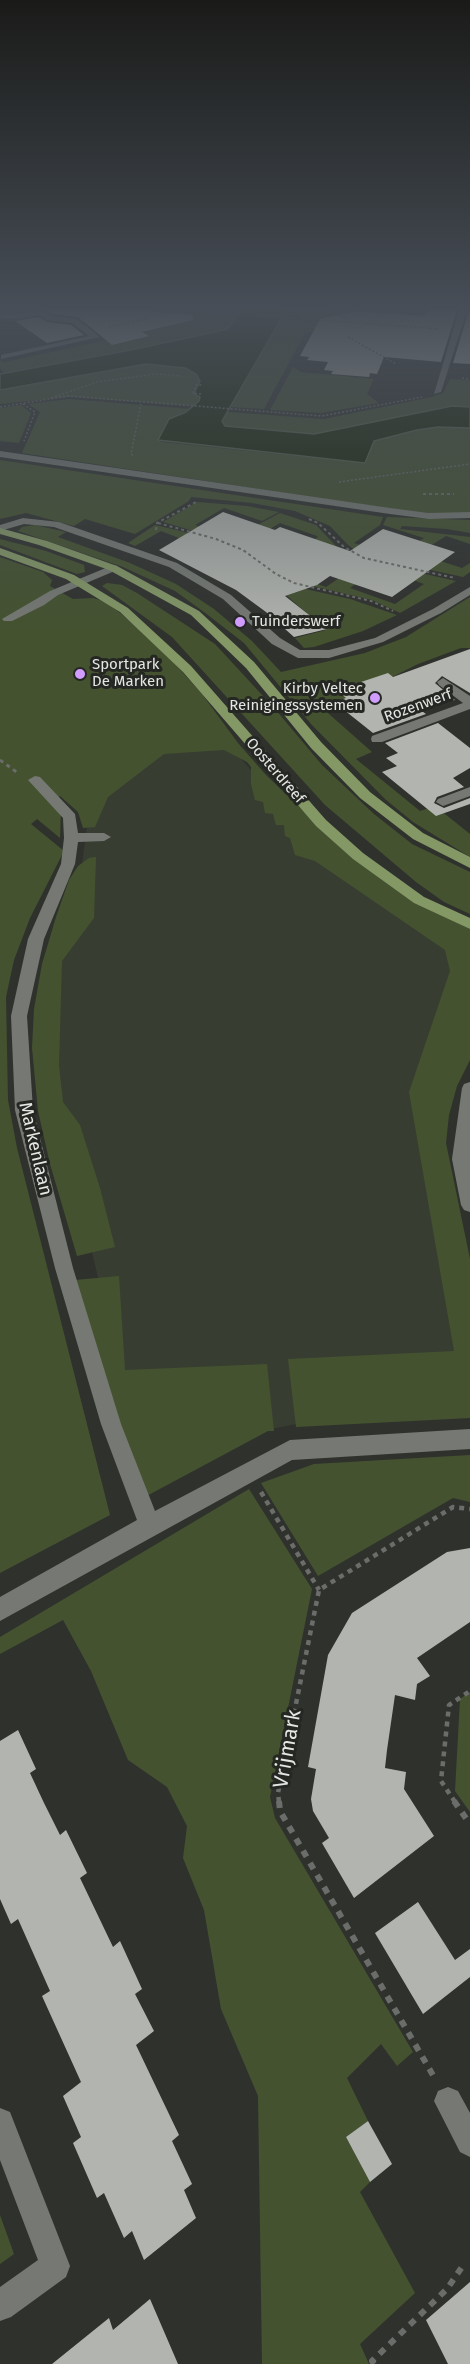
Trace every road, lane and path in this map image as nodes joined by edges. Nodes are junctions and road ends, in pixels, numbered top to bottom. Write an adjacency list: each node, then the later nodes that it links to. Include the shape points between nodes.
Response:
1 (32, 420): 2 (path)
2 (22, 445)
3 (0, 454): 7 (street, via 390,511 429,516)
4 (470, 464): 5 (path)
5 (339, 482)
6 (190, 501): 9 (path, via 198,500)
7 (470, 515)
8 (302, 516): 14 (path, via 318,523 344,547 364,558)
9 (157, 523): 11 (path); 18 (path, via 216,538 243,550 294,583 371,601)
10 (0, 530): 13 (main road); 18 (street, via 23,521 55,524 173,565 226,597 276,641 298,654 329,654 379,640)
11 (156, 530)
12 (0, 551): 15 (main road, Oosterdreef)
13 (113, 568): 15 (street); 27 (main road, via 195,613 246,660 316,745 365,795 418,836)
14 (459, 579)
15 (83, 583): 17 (street, via 60,598); 28 (main road, Oosterdreef, via 124,610 157,639 314,816 358,856 419,900)
16 (470, 590): 18 (street)
17 (8, 619)
18 (418, 622)
19 (443, 682): 20 (street, Rozenwerf)
20 (470, 703): 21 (street, Rozenwerf)
21 (377, 739)
22 (35, 780): 26 (street, Markenlaan, via 70,817)
23 (470, 791): 24 (street)
24 (443, 802)
25 (104, 837): 26 (street)
26 (70, 838): 34 (street, Markenlaan, via 68,864 36,939 19,1016 24,1110 64,1268 111,1424)
27 (470, 863)
28 (470, 924)
29 (469, 1098): 30 (street, via 461,1159)
30 (470, 1205)
31 (470, 1439): 32 (street, via 290,1450)
32 (249, 1472): 34 (street); 35 (path)
33 (470, 1509): 35 (path, via 453,1507)
34 (150, 1524): 36 (street)
35 (319, 1590): 39 (path, Vrijmark, via 278,1793 280,1811)
36 (0, 1610)
37 (470, 1691): 38 (path, via 449,1705 441,1781)
38 (470, 1824)
39 (448, 2101): 41 (street)
40 (0, 2122): 43 (street, via 55,2266)
41 (470, 2142)
42 (464, 2264): 44 (path, via 447,2289 372,2361)
43 (0, 2306)
44 (374, 2364)

